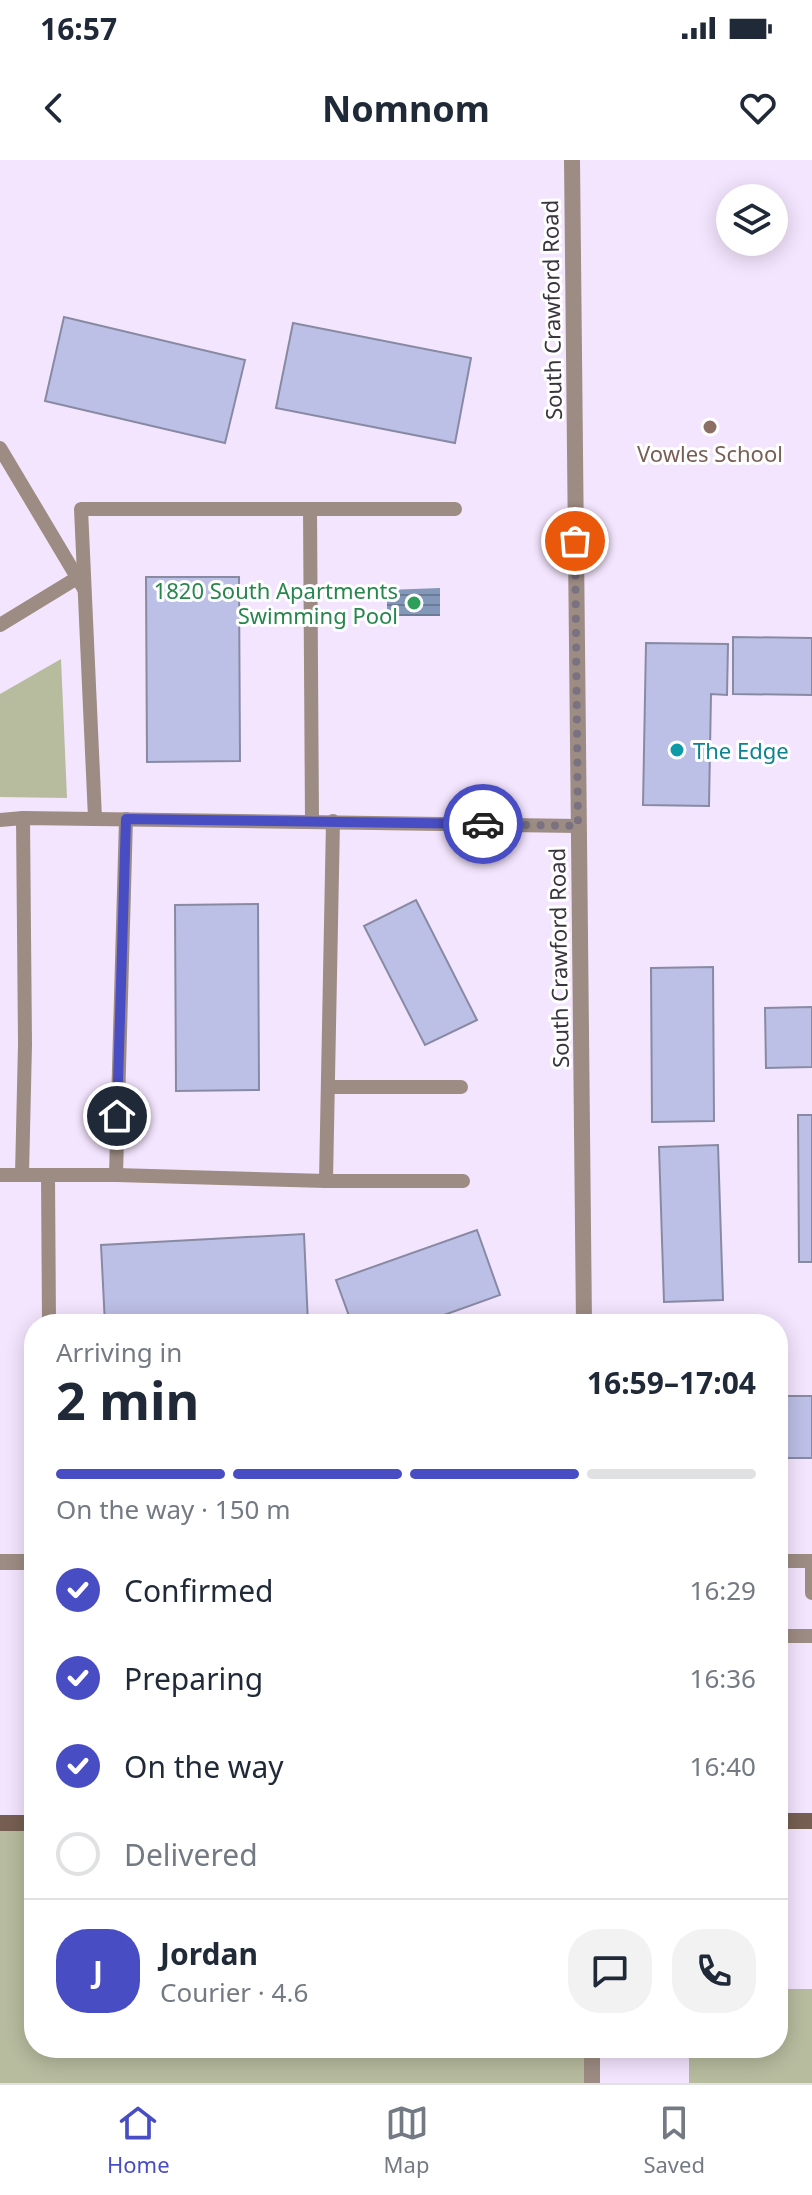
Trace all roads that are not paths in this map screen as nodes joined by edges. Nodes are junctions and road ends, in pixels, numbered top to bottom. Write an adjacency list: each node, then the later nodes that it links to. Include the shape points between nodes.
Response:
1 (572, 160): 14 (street, South Crawford Road)
2 (0, 448): 5 (lane)
3 (310, 509): 4 (lane); 6 (lane, via 81,509); 12 (lane)
4 (455, 509)
5 (77, 578): 6 (lane); 7 (lane)
6 (85, 591): 9 (lane)
7 (0, 625)
8 (23, 818): 9 (lane); 11 (lane); 18 (lane)
9 (95, 818): 10 (lane)
10 (126, 819): 12 (lane); 20 (lane)
11 (0, 820)
12 (312, 821): 13 (lane)
13 (333, 821): 14 (lane); 15 (lane)
14 (578, 826): 24 (street, South Crawford Road)
15 (328, 1087): 16 (lane); 21 (lane)
16 (461, 1087)
17 (0, 1175): 18 (lane)
18 (22, 1175): 19 (lane)
19 (48, 1175): 20 (lane); 23 (lane)
20 (116, 1175): 21 (lane)
21 (326, 1181): 22 (lane)
22 (463, 1181)
23 (49, 1314)
24 (584, 1314)
25 (788, 1561): 26 (lane)
26 (812, 1561): 29 (lane)
27 (0, 1562): 28 (street)
28 (24, 1562)
29 (812, 1593)
30 (788, 1636): 31 (lane)
31 (812, 1636)
32 (788, 1821): 33 (main road)
33 (812, 1821)
34 (0, 1823): 35 (main road)
35 (24, 1823)
36 (592, 2058): 37 (street)
37 (592, 2083)

